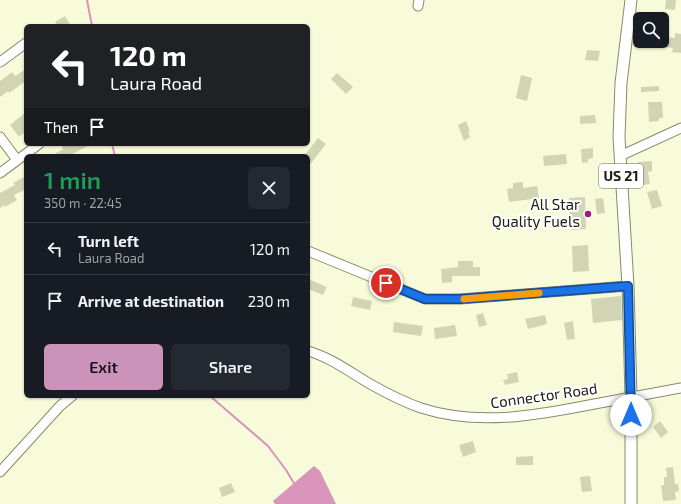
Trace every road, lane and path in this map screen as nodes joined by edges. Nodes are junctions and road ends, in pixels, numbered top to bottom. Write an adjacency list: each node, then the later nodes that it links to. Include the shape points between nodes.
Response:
1 (632, 0): 9 (main road, US 21, via 621,83)
2 (24, 44): 3 (street)
3 (0, 62)
4 (681, 128): 9 (street)
5 (0, 137): 10 (street)
6 (36, 146): 7 (street)
7 (25, 154)
8 (24, 155): 10 (street)
9 (620, 156): 13 (main road, US 21)
10 (17, 160): 11 (street)
11 (0, 172)
12 (310, 252): 13 (street, via 425,299 460,299)
13 (628, 286): 16 (main road, US 21)
14 (310, 352): 16 (street, Connector Road, via 334,362 405,402 464,417 530,415)
15 (681, 388): 16 (street, Connector Road)
16 (631, 397): 19 (main road, US 21)
17 (70, 398): 18 (street)
18 (0, 472)
19 (631, 504)

